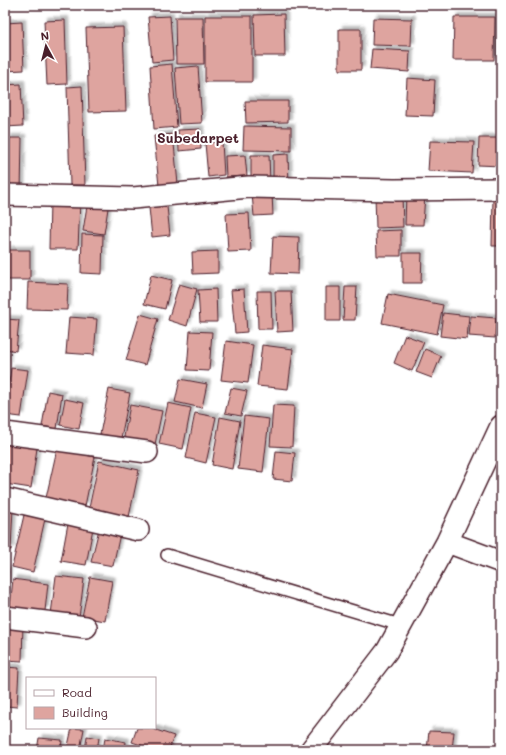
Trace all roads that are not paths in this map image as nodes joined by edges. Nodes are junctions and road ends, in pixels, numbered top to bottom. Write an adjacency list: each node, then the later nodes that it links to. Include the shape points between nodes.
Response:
1 (501, 189): 2 (street, via 249,187 133,198)
2 (5, 194)
3 (501, 426): 8 (street)
4 (5, 433): 5 (street)
5 (147, 452)
6 (5, 499): 7 (street)
7 (138, 530)
8 (447, 542): 10 (street); 12 (street)
9 (167, 555): 12 (lane)
10 (501, 562)
11 (5, 617): 13 (street)
12 (400, 625): 14 (street, via 387,651)
13 (86, 627)
14 (310, 750)

